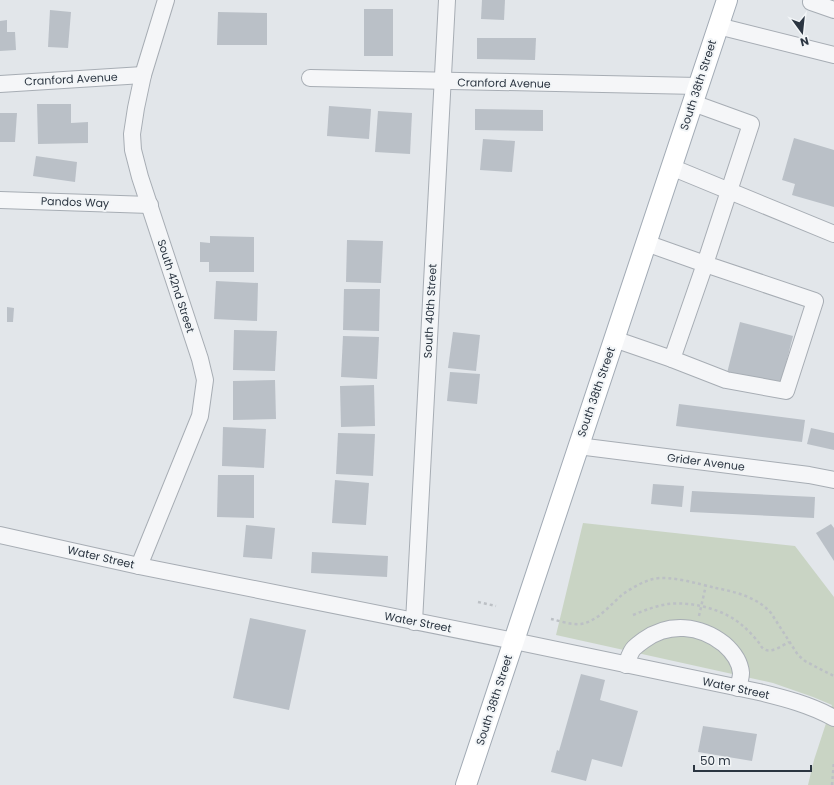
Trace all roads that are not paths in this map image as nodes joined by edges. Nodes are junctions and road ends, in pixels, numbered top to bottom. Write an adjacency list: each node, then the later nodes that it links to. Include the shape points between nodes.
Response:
1 (166, 0): 8 (street, South 42nd Street)
2 (447, 0): 10 (street, South 40th Street)
3 (727, 0): 6 (main road, South 38th Street)
4 (810, 1): 5 (street)
5 (834, 10)
6 (718, 26): 7 (street); 12 (main road, South 38th Street)
7 (834, 55)
8 (143, 75): 11 (street, Cranford Avenue); 16 (street, South 42nd Street, via 132,134 132,150)
9 (310, 78): 10 (street, Cranford Avenue)
10 (443, 82): 12 (street, Cranford Avenue); 26 (street, South 40th Street)
11 (0, 84)
12 (695, 94): 13 (main road, South 38th Street); 14 (street, Cranford Avenue, via 751,124)
13 (671, 167): 14 (street); 18 (main road, South 38th Street)
14 (728, 190): 17 (street); 19 (street)
15 (0, 200): 16 (street, Pandos Way)
16 (150, 205): 25 (street, South 42nd Street, via 205,380 200,416)
17 (834, 234)
18 (646, 243): 19 (street); 20 (main road, South 38th Street)
19 (705, 264): 21 (street); 21 (street, via 815,301 786,391 726,380)
20 (614, 339): 21 (street); 22 (main road, South 38th Street)
21 (672, 359)
22 (578, 446): 23 (street, Grider Avenue); 27 (main road, South 38th Street)
23 (834, 480)
24 (0, 535): 25 (street, Water Street)
25 (139, 566): 26 (street, Water Street)
26 (414, 622): 27 (street, Water Street)
27 (514, 641): 28 (street, Water Street); 31 (main road, South 38th Street)
28 (626, 665): 29 (street, Water Street); 29 (street, via 633,649 648,637 672,629 697,630 718,640 732,652 740,666)
29 (738, 688): 30 (street, Water Street, via 780,697 819,710)
30 (834, 718)
31 (469, 777)

